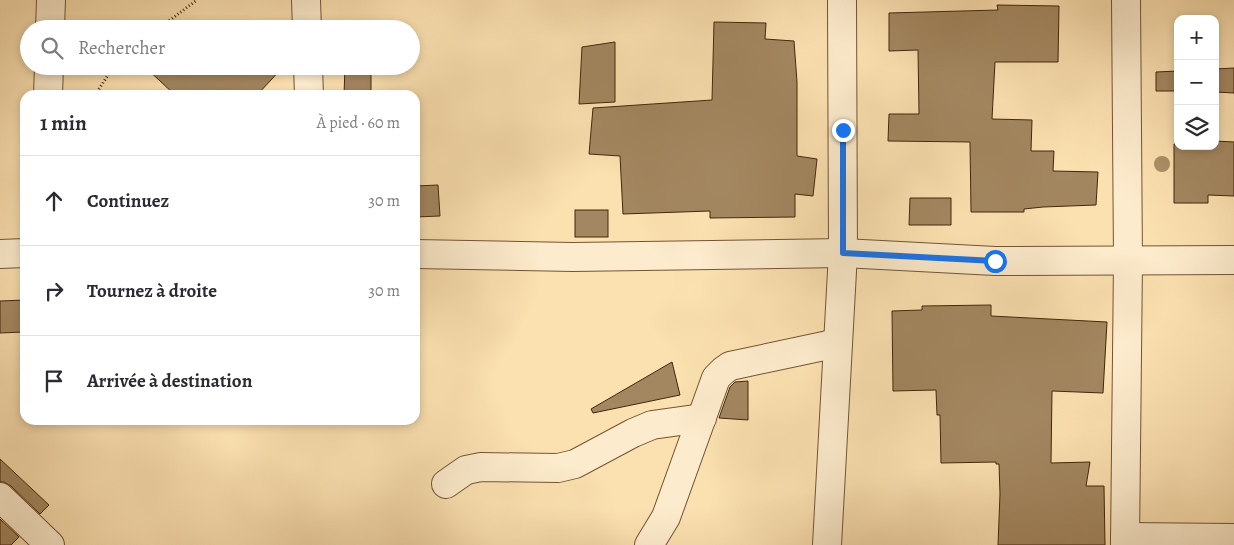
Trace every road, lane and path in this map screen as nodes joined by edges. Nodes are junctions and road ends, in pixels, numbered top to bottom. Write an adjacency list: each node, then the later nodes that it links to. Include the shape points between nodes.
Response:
1 (51, 0): 6 (street)
2 (197, 0): 7 (path)
3 (306, 0): 8 (street)
4 (842, 0): 16 (street)
5 (1126, 0): 19 (street)
6 (50, 20)
7 (170, 20)
8 (307, 20)
9 (49, 75): 12 (street)
10 (108, 75): 13 (path)
11 (308, 75): 14 (street)
12 (48, 90)
13 (98, 90)
14 (309, 90)
15 (20, 253): 17 (street)
16 (843, 253): 18 (street, via 573,257); 19 (street, via 995,261); 21 (street)
17 (0, 254)
18 (420, 254)
19 (1128, 260): 20 (street); 26 (street)
20 (1234, 260)
21 (838, 343): 22 (street, via 730,366 716,378); 29 (street)
22 (702, 418): 23 (street, via 652,425 575,464 558,468 482,467 466,470); 28 (street, via 666,518)
23 (446, 484)
24 (0, 497): 27 (street)
25 (1234, 538): 26 (street)
26 (1125, 541)
27 (50, 545)
28 (649, 545)
29 (827, 545)

